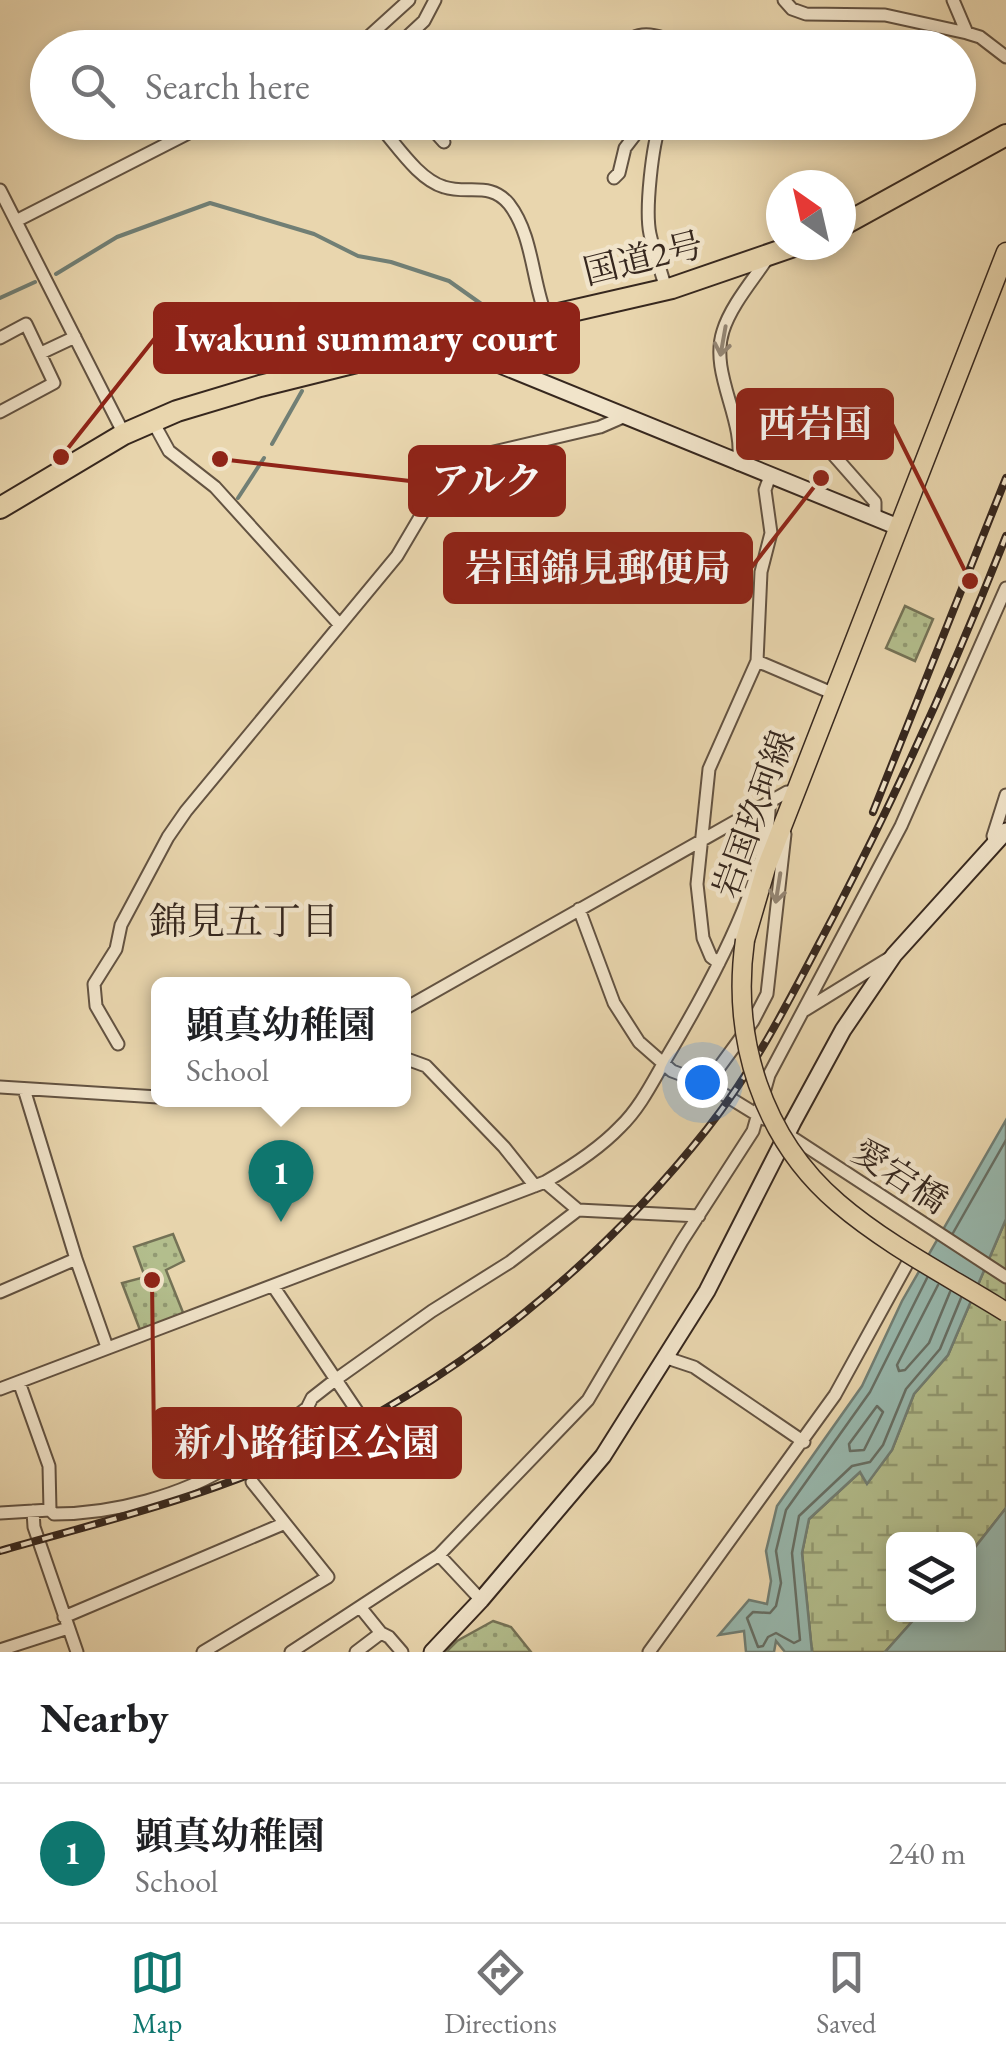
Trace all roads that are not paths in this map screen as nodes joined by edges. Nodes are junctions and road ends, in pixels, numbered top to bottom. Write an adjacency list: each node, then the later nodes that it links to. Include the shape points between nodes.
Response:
1 (409, 0): 5 (street)
2 (435, 0): 6 (street)
3 (784, 0): 7 (street, via 806,14 885,15)
4 (954, 0): 8 (street)
5 (376, 30)
6 (415, 30)
7 (954, 30)
8 (967, 30)
9 (976, 36): 10 (street)
10 (1006, 57)
11 (1006, 135): 18 (highway)
12 (175, 140): 19 (street)
13 (393, 140): 24 (street, via 438,186 484,188 506,201 526,239)
14 (631, 140): 16 (street)
15 (656, 140): 23 (street, via 648,211)
16 (614, 178)
17 (0, 190): 19 (street)
18 (856, 218)
19 (16, 221): 25 (street)
20 (1006, 252): 38 (main road, 岩国玖珂線)
21 (766, 257): 23 (highway, 国道2号)
22 (767, 260): 32 (street, one-way to 32, via 723,330 719,353)
23 (666, 289): 24 (highway, 国道2号)
24 (546, 316): 27 (highway, 国道2号)
25 (76, 337): 28 (street); 33 (street)
26 (0, 338): 28 (street, via 26,324)
27 (440, 341): 30 (street); 31 (highway, 国道2号)
28 (41, 353): 29 (street, via 54,383)
29 (0, 412)
30 (623, 417): 34 (street); 40 (street, via 468,458 446,473 397,556)
31 (152, 420): 33 (highway, 国道2号); 40 (street, via 169,452 214,487)
32 (737, 428): 34 (street); 37 (street, via 809,427 875,502)
33 (124, 434): 36 (highway, 国道2号)
34 (738, 464): 35 (street)
35 (770, 476): 37 (street); 41 (street, via 765,490 771,532)
36 (0, 508)
37 (875, 518): 38 (street)
38 (898, 527): 42 (main road, 岩国玖珂線)
39 (1006, 588): 55 (street, via 921,786)
40 (340, 624): 56 (street, via 186,811 121,924 116,950 94,984 96,1006)
41 (756, 661): 42 (street); 47 (street, via 709,768)
42 (832, 694): 43 (main road, 岩国玖珂線)
43 (795, 792): 45 (street); 46 (main road, 岩国玖珂線)
44 (1006, 795): 48 (street, via 993,836)
45 (769, 802): 47 (street); 50 (street)
46 (784, 820): 50 (main road, 岩国玖珂線); 52 (street, one-way to 52)
47 (703, 837): 49 (street); 53 (street, via 697,884 703,938)
48 (1000, 837): 51 (street)
49 (579, 909): 54 (street); 58 (street, via 626,1026)
50 (736, 943): 52 (street, via 747,955); 53 (street); 73 (main road, 岩国玖珂線, bridge, via 750,1065 802,1167 839,1204)
51 (894, 955): 55 (street); 64 (street)
52 (770, 957): 59 (street, via 767,994)
53 (719, 963): 58 (street)
54 (411, 1005)
55 (806, 1010): 63 (street, via 769,1075)
56 (118, 1044)
57 (411, 1061): 65 (street, via 426,1066)
58 (663, 1064): 59 (street, 愛宕橋); 65 (street, via 620,1127)
59 (707, 1084): 63 (street, 愛宕橋)
60 (0, 1087): 61 (street)
61 (24, 1088): 62 (street); 68 (street)
62 (151, 1097)
63 (759, 1116): 64 (street, 愛宕橋); 67 (street)
64 (786, 1134): 70 (street, 愛宕橋); 75 (street)
65 (540, 1184): 66 (street); 71 (street)
66 (578, 1210): 67 (street); 76 (street)
67 (698, 1216): 86 (street, via 588,1400)
68 (76, 1259): 72 (street); 74 (street)
69 (906, 1264): 79 (street)
70 (1006, 1277)
71 (273, 1286): 74 (street); 76 (street)
72 (0, 1292)
73 (1006, 1312)
74 (108, 1347): 77 (street)
75 (667, 1358): 79 (street, via 694,1366); 87 (street, via 582,1485)
76 (335, 1380): 80 (street); 82 (street, via 249,1452 198,1481 110,1509)
77 (19, 1382): 78 (street); 82 (street, via 49,1466)
78 (0, 1389)
79 (804, 1442): 98 (street)
80 (396, 1469)
81 (252, 1482): 85 (street)
82 (50, 1510): 83 (street)
83 (33, 1511): 84 (street); 89 (street)
84 (0, 1513)
85 (283, 1524): 89 (street); 93 (street, via 328,1577)
86 (439, 1555): 87 (street); 88 (street)
87 (481, 1600): 97 (street)
88 (360, 1607): 90 (street); 94 (street)
89 (66, 1623): 91 (street); 92 (street)
90 (380, 1633): 95 (street); 96 (street)
91 (0, 1650)
92 (77, 1652)
93 (203, 1652)
94 (291, 1652)
95 (356, 1652)
96 (402, 1652)
97 (432, 1652)
98 (649, 1652)

